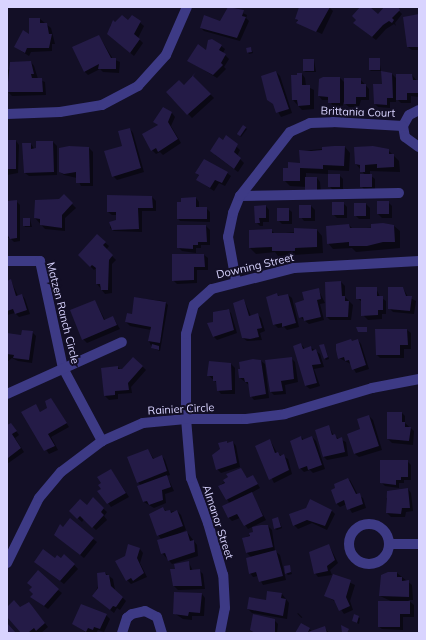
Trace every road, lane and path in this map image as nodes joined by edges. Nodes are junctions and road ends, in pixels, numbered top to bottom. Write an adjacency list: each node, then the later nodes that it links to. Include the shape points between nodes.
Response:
1 (187, 7): 3 (street, via 166,55 138,86 102,105 60,112)
2 (419, 110): 4 (street, Brittania Court, via 409,115)
3 (7, 114)
4 (403, 126): 5 (street, Brittania Court, via 405,138); 7 (street, Brittania Court, via 310,123 290,132)
5 (419, 147)
6 (399, 192): 7 (street)
7 (240, 196): 10 (street, Brittania Court, via 228,237)
8 (7, 260): 12 (street, Matzen Ranch Circle, via 40,261)
9 (419, 261): 10 (street, Downing Street, via 294,268)
10 (236, 281): 15 (street, Downing Street, via 212,289 194,305 186,334)
11 (122, 342): 12 (street)
12 (63, 368): 14 (street); 16 (street, Matzen Ranch Circle)
13 (419, 379): 15 (street, Rainier Circle, via 372,388 285,414 246,419)
14 (7, 394)
15 (186, 419): 16 (street, Rainier Circle, via 143,423); 22 (street, Almanor Street, via 190,478 208,523 223,575 225,608)
16 (102, 441): 19 (street, Rainier Circle, via 61,472 39,498)
17 (389, 544): 18 (street)
18 (419, 544)
19 (7, 563)
20 (122, 633): 21 (street, via 127,618 145,611 157,617)
21 (162, 633)
22 (220, 633)

